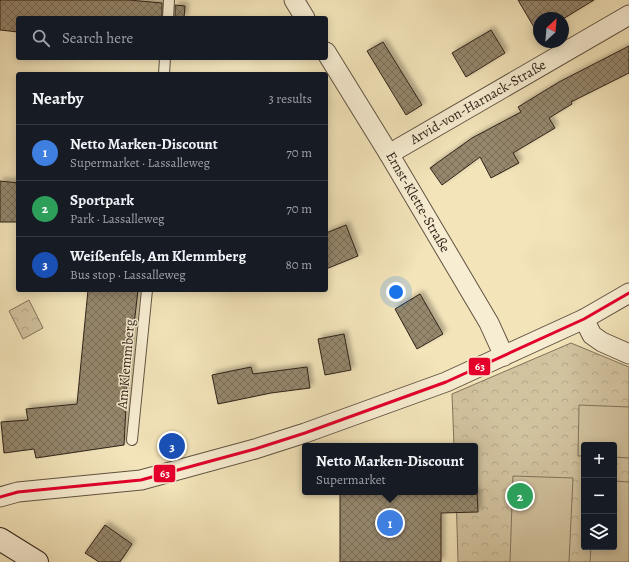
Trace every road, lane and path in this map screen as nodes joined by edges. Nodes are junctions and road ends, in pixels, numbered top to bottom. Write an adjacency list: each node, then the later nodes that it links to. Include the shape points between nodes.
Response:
1 (169, 0): 4 (lane)
2 (294, 0): 5 (street)
3 (629, 15): 9 (street, Arvid-von-Harnack-Straße)
4 (168, 16)
5 (304, 16)
6 (328, 55): 9 (street, Ernst-Klette-Straße)
7 (165, 60): 8 (lane)
8 (164, 72)
9 (389, 154): 14 (street, Ernst-Klette-Straße, via 489,323)
10 (147, 292): 15 (lane, Am Klemmberg)
11 (629, 293): 12 (street)
12 (584, 319): 13 (street, via 592,335); 14 (street)
13 (629, 354)
14 (504, 356): 16 (street, via 446,382 255,449 141,480 18,492)
15 (132, 440)
16 (0, 497)
17 (0, 539): 18 (main road)
18 (37, 562)

